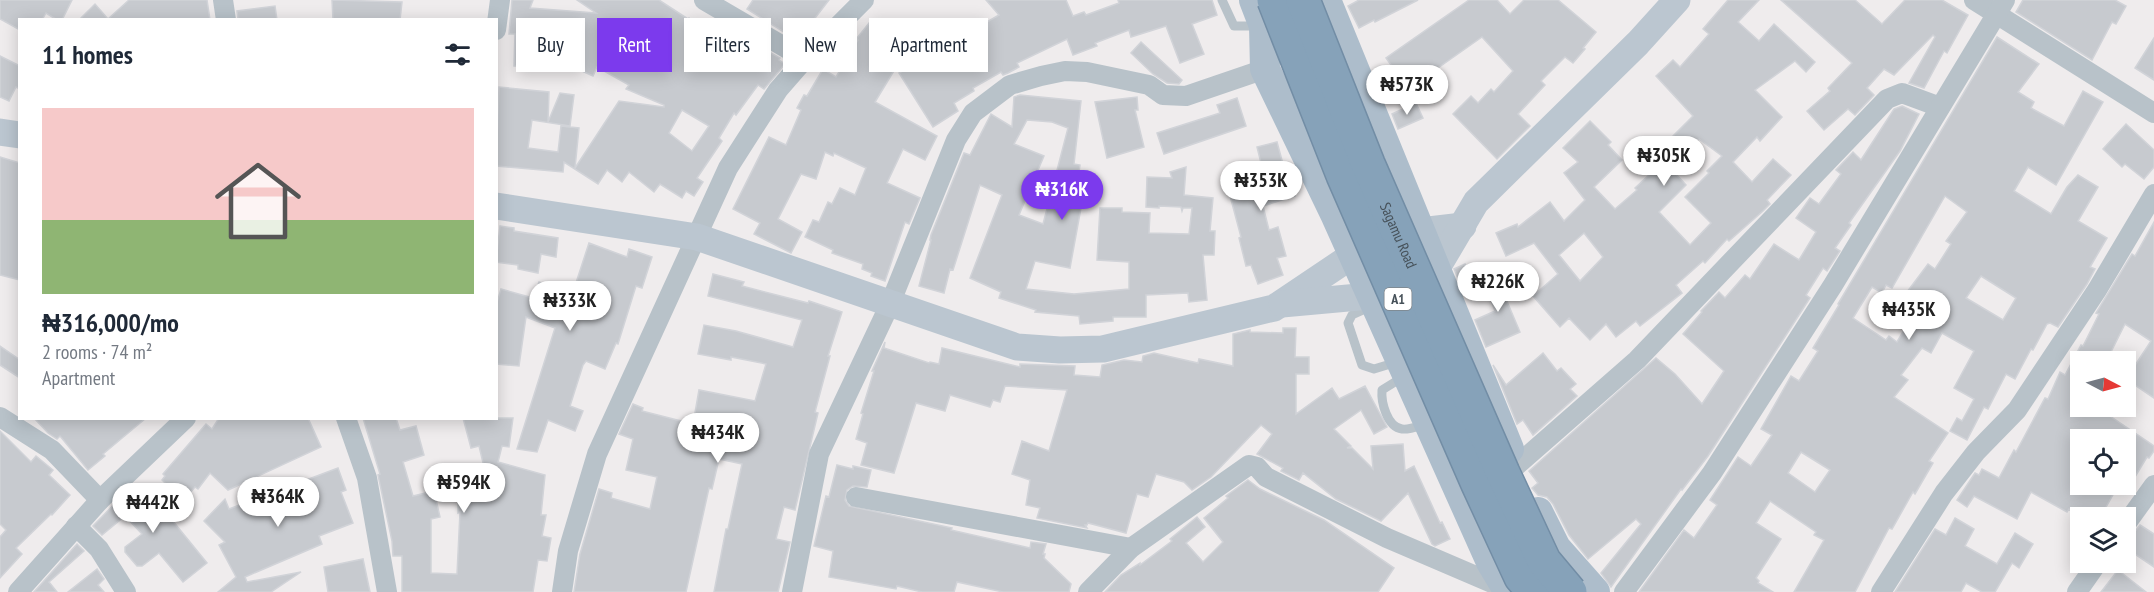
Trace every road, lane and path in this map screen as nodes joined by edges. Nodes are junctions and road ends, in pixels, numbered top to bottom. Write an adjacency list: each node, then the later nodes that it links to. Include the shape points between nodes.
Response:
1 (223, 0): 12 (street)
2 (500, 0): 13 (street)
3 (704, 0): 15 (street)
4 (864, 0): 14 (street)
5 (1222, 0): 11 (lane, via 1234,26)
6 (1303, 0): 50 (highway, Sagamu Road / A1, bridge, via 1368,164 1503,473 1544,561)
7 (1326, 0): 25 (main road)
8 (1677, 0): 24 (main road, via 1476,202)
9 (1974, 0): 10 (street)
10 (2001, 7): 18 (street); 19 (street)
11 (1264, 9): 16 (main road); 43 (highway, Sagamu Road / A1, bridge, via 1343,175 1521,576)
12 (226, 18)
13 (498, 18)
14 (846, 18)
15 (783, 46)
16 (1265, 69): 27 (main road); 30 (street, via 1186,96 1163,95 1149,85 1087,72 1041,75 1010,85 973,113 956,140)
17 (794, 72): 26 (street, via 728,168)
18 (1940, 107): 35 (street, via 1902,93 1887,99 1637,360); 52 (street, via 1833,285 1712,473)
19 (2154, 113)
20 (0, 132): 21 (main road)
21 (18, 135)
22 (2154, 194): 53 (street, via 2097,290 2017,410 1976,452 1944,493)
23 (498, 206): 26 (main road)
24 (1463, 226): 25 (main road); 28 (main road)
25 (1420, 231): 27 (main road); 28 (main road)
26 (697, 237): 30 (main road); 47 (street, via 597,454 568,551)
27 (1353, 255): 29 (main road); 31 (main road)
28 (1437, 268): 29 (main road); 35 (main road)
29 (1372, 300): 31 (main road); 43 (main road, via 1491,562)
30 (890, 304): 31 (main road, via 1017,347 1060,350 1103,349); 48 (street, via 819,454)
31 (1281, 304)
32 (0, 417): 38 (street, via 52,450)
33 (184, 420): 38 (street)
34 (347, 420): 46 (street, via 366,478)
35 (1516, 466): 51 (main road, via 1556,549)
36 (2154, 485): 39 (street)
37 (856, 497): 41 (street)
38 (100, 500): 40 (street)
39 (2136, 510)
40 (76, 526): 44 (street); 45 (street, via 99,549)
41 (1131, 548): 43 (street, via 1249,465 1387,538); 49 (street)
42 (2090, 573): 54 (street)
43 (1517, 591)
44 (18, 592)
45 (126, 592)
46 (387, 592)
47 (562, 592)
48 (792, 592)
49 (1088, 592)
50 (1570, 592)
51 (1595, 592)
52 (1624, 592)
53 (1881, 592)
54 (2077, 592)

